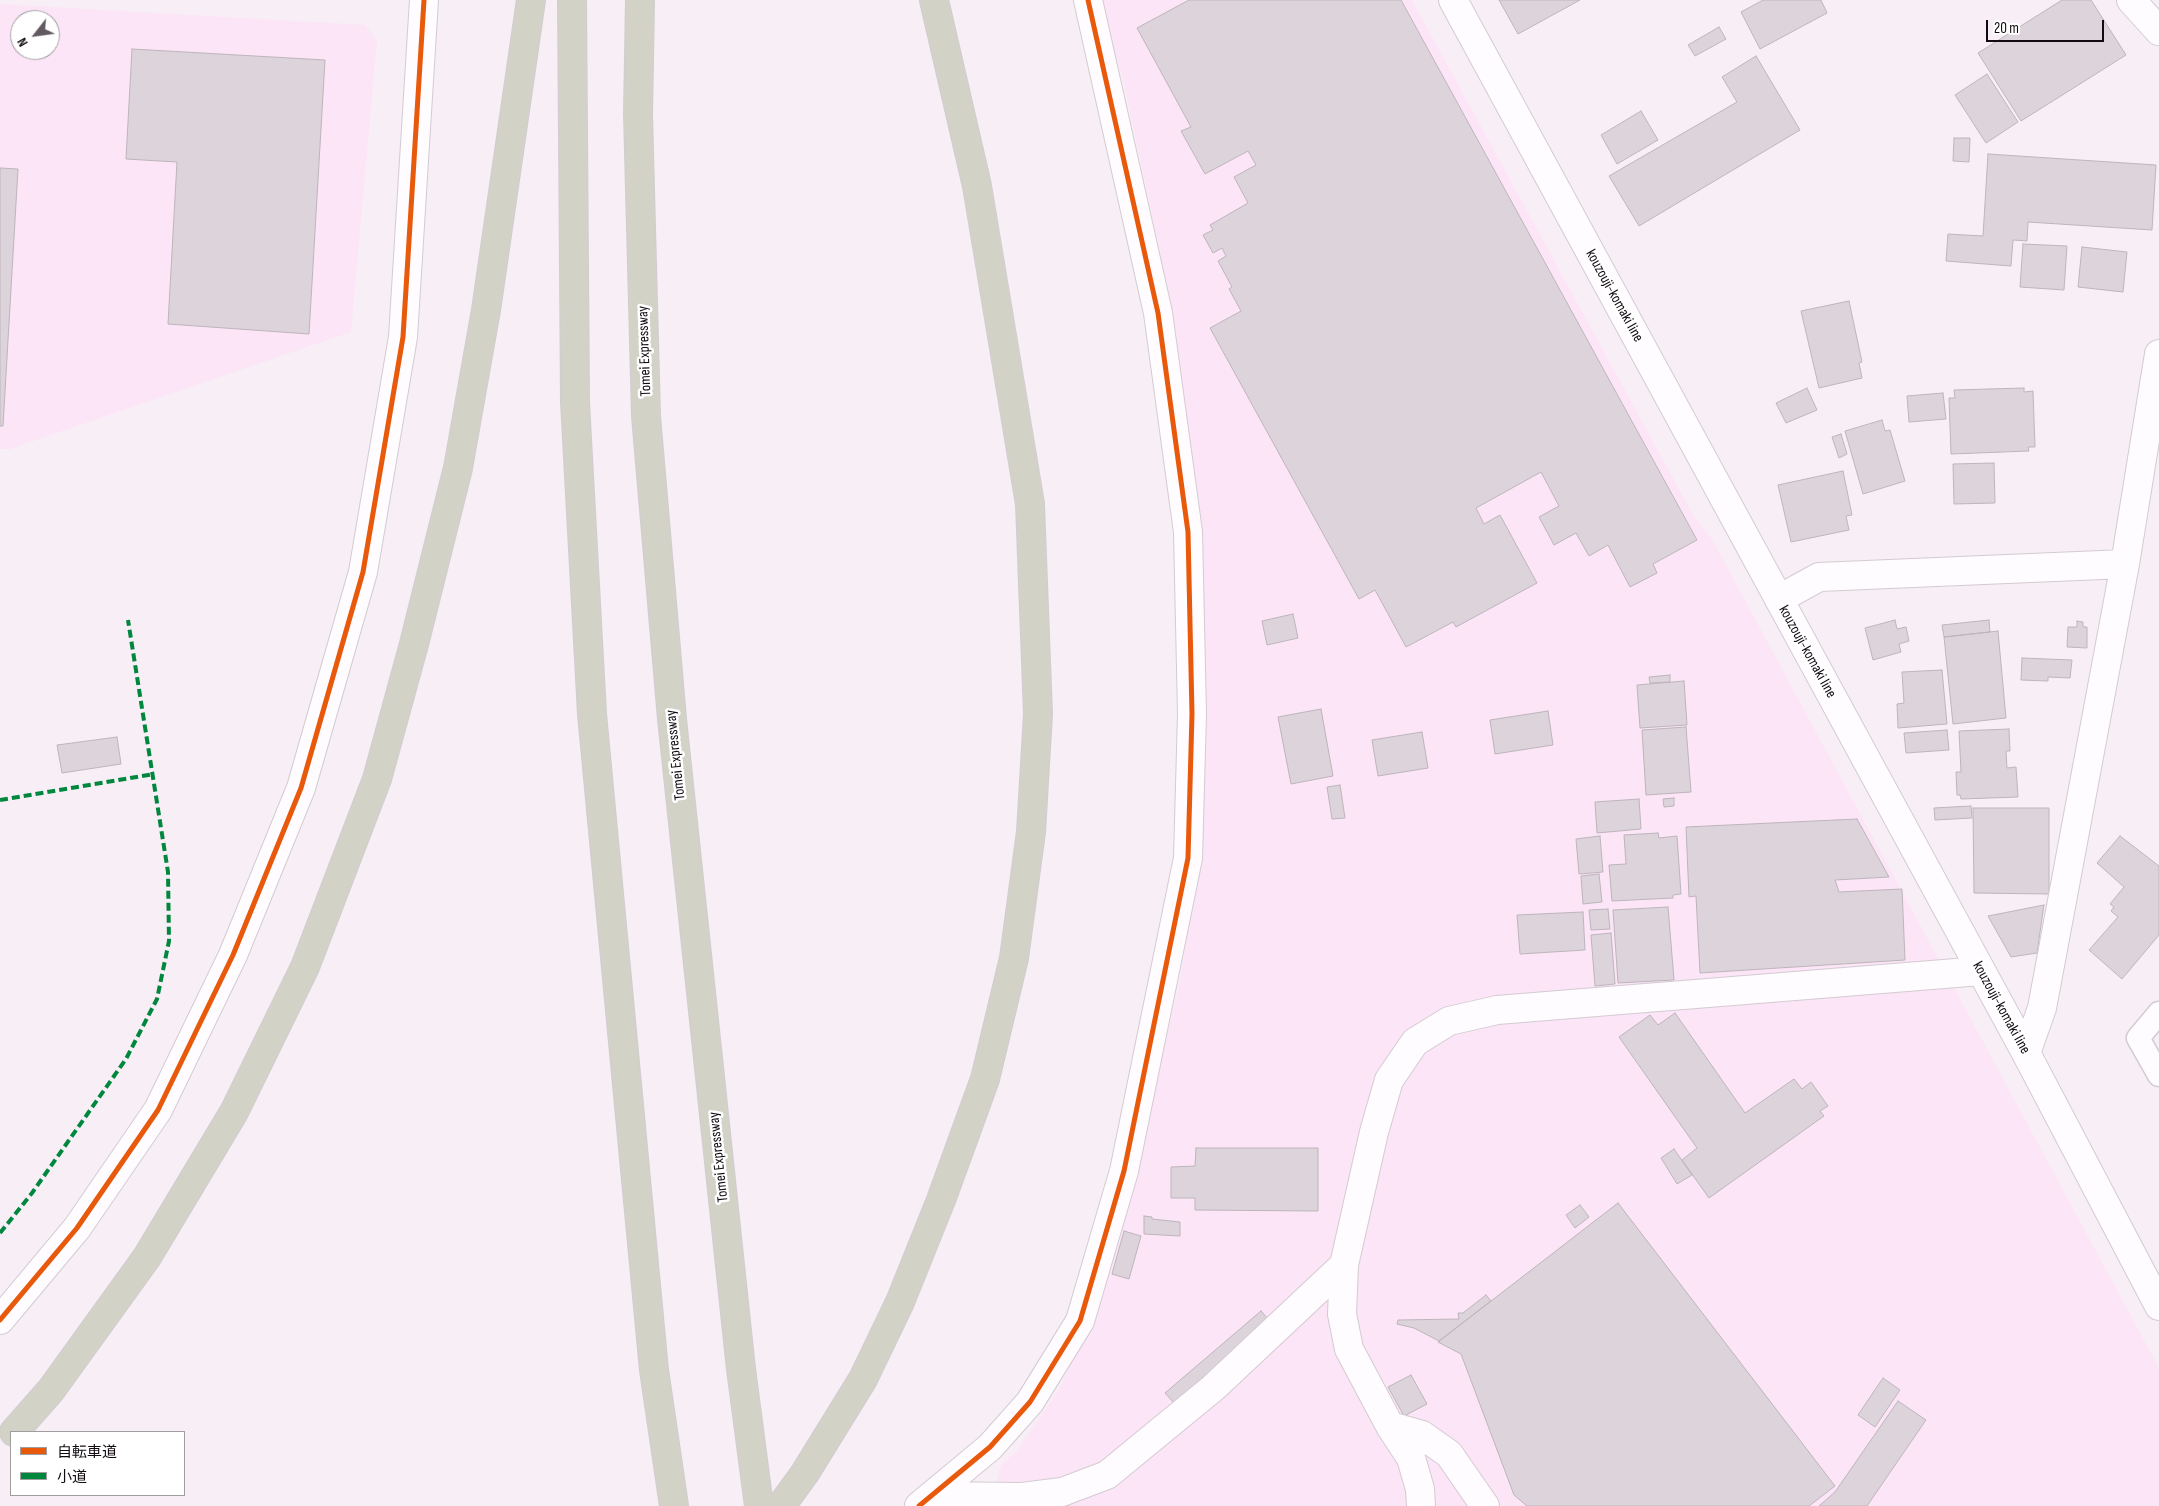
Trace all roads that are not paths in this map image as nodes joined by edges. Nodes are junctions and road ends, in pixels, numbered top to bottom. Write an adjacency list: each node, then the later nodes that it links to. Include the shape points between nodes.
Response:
1 (424, 0): 19 (street, via 402,337 363,572 301,788 233,955 158,1110 77,1228)
2 (532, 0): 21 (highway, via 486,310 458,468 377,778 305,967 234,1112 147,1257 51,1390)
3 (572, 0): 25 (highway, via 575,402 592,714 654,1370)
4 (640, 0): 26 (highway, Tomei Expressway, via 638,114 647,426 674,728 741,1369)
5 (934, 0): 27 (highway, via 977,186 1030,504 1038,714 1031,832 1014,958 985,1079 941,1200 900,1302 863,1379)
6 (1088, 0): 24 (street, via 1158,313 1188,532 1192,714 1188,858 1124,1171 1080,1321 1030,1402 990,1447)
7 (1453, 0): 12 (street, kouzouji-komaki line)
8 (2131, 0): 9 (street)
9 (2159, 31)
10 (2159, 354): 11 (street)
11 (2125, 564): 12 (street, via 1819,577); 15 (street, via 2042,1008)
12 (1779, 599): 13 (street, kouzouji-komaki line)
13 (1981, 971): 15 (street, kouzouji-komaki line); 17 (street, via 1497,1010 1449,1022 1414,1042 1389,1080)
14 (2159, 1013): 16 (lane, via 2138,1038)
15 (2026, 1053): 18 (street, kouzouji-komaki line)
16 (2159, 1075)
17 (1344, 1265): 20 (street, via 1342,1314 1349,1349); 24 (street, via 1213,1388 1107,1476 1062,1492)
18 (2159, 1306)
19 (0, 1320)
20 (1390, 1426): 28 (street, via 1411,1458); 29 (street, via 1422,1435 1449,1454)
21 (15, 1431)
22 (10, 1436): 23 (highway)
23 (0, 1448)
24 (926, 1501)
25 (674, 1506)
26 (759, 1506)
27 (781, 1506)
28 (1421, 1506)
29 (1485, 1506)

